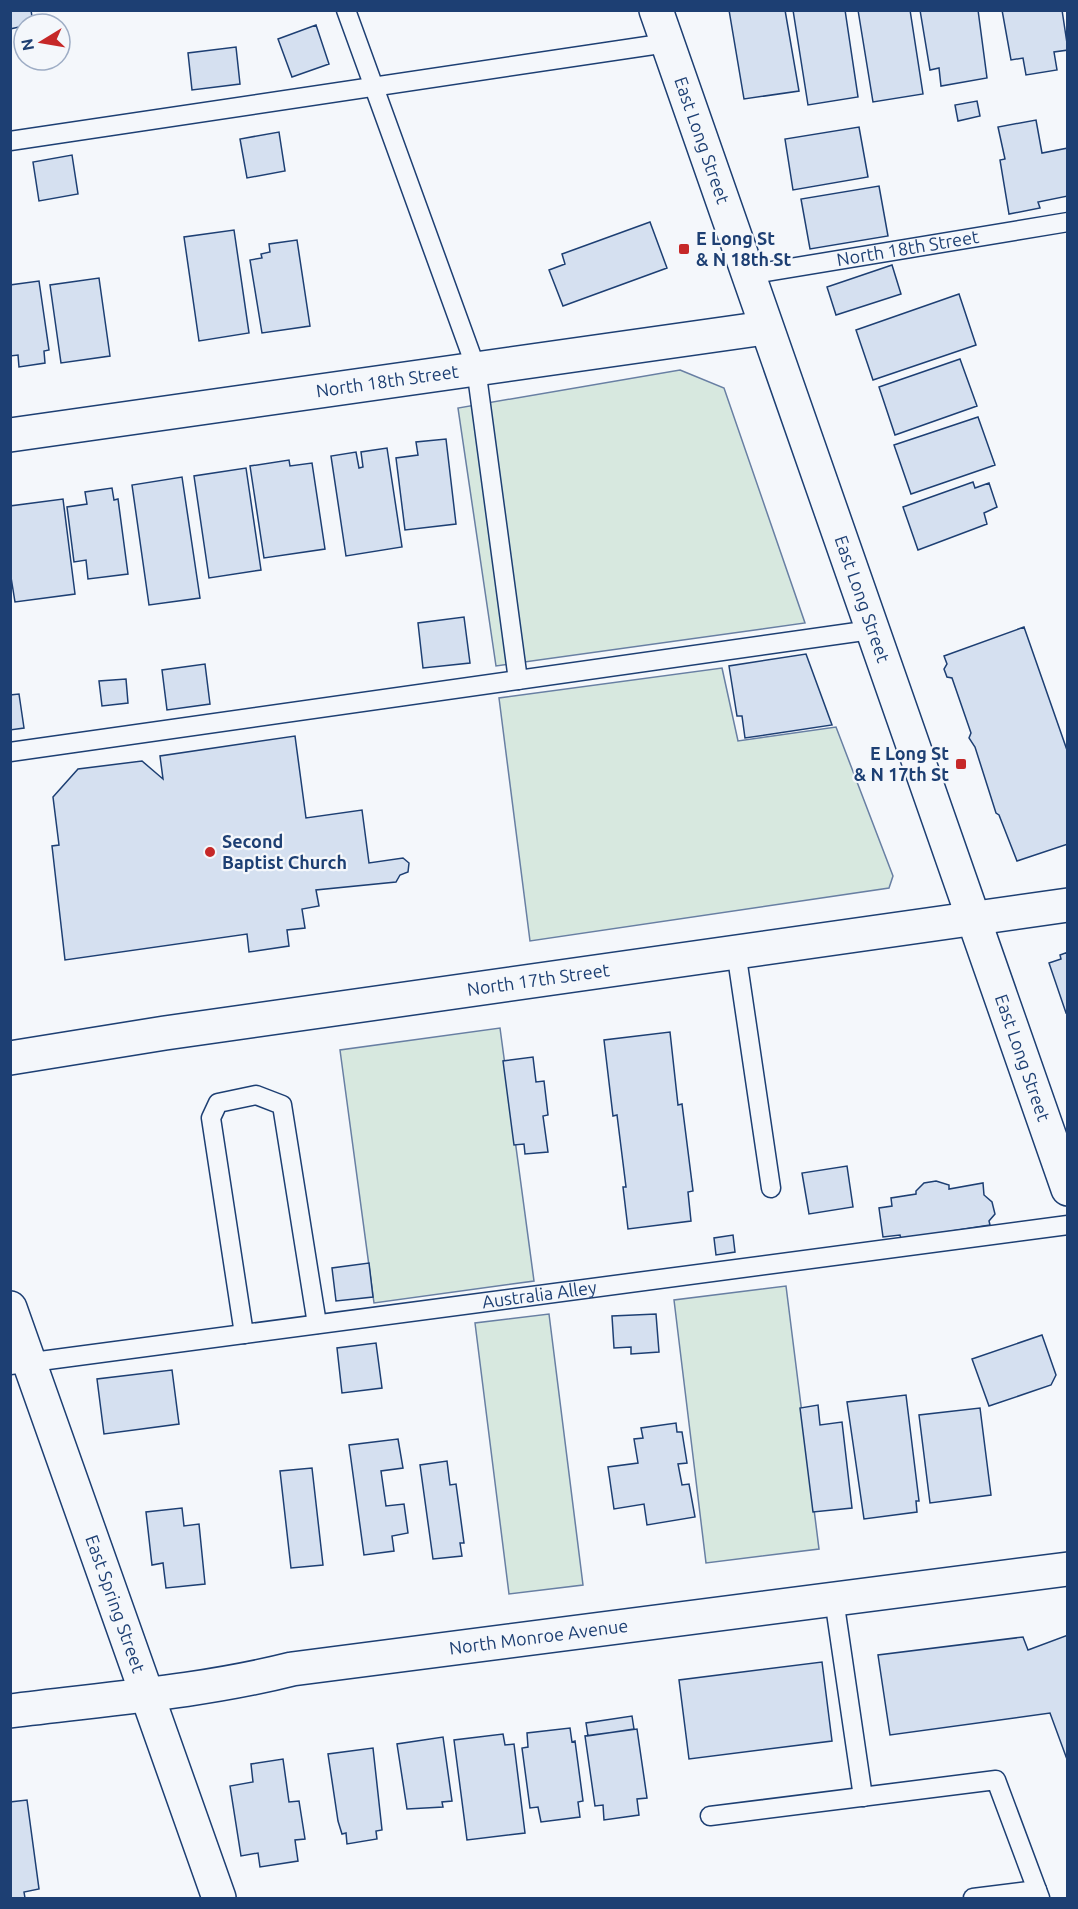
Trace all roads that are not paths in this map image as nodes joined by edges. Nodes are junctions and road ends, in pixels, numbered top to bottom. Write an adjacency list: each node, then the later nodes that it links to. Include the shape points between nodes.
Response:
1 (346, 10): 4 (lane)
2 (656, 10): 3 (street, East Long Street)
3 (667, 44): 4 (lane); 7 (street, East Long Street)
4 (374, 87): 5 (lane); 9 (lane)
5 (10, 141)
6 (1068, 222): 7 (lane, North 18th Street)
7 (748, 275): 8 (street, East Long Street)
8 (765, 328): 9 (street, North 18th Street); 11 (street, East Long Street)
9 (476, 368): 10 (street, North 18th Street); 12 (lane)
10 (10, 435)
11 (871, 630): 12 (lane); 15 (street, East Long Street)
12 (518, 680): 13 (lane)
13 (10, 752)
14 (1068, 905): 15 (street, North 17th Street)
15 (972, 920): 16 (street, North 17th Street); 19 (street, East Long Street)
16 (736, 951): 17 (street, North 17th Street); 18 (lane)
17 (10, 1058)
18 (771, 1188)
19 (1068, 1189)
20 (1068, 1225): 22 (lane, Australia Alley)
21 (10, 1308): 24 (street, East Spring Street)
22 (317, 1324): 23 (lane, Australia Alley); 23 (lane, via 282,1105 256,1095 218,1103 211,1118)
23 (244, 1334): 24 (lane, Australia Alley)
24 (20, 1364): 27 (street, East Spring Street)
25 (1068, 1569): 26 (street, North Monroe Avenue)
26 (834, 1599): 27 (street, North Monroe Avenue, via 292,1669); 29 (lane)
27 (146, 1694): 28 (street, North Monroe Avenue); 32 (street, East Spring Street)
28 (10, 1711)
29 (863, 1797): 30 (lane); 31 (lane, via 996,1780)
30 (710, 1816)
31 (1039, 1894): 33 (lane)
32 (219, 1899)
33 (974, 1899)

